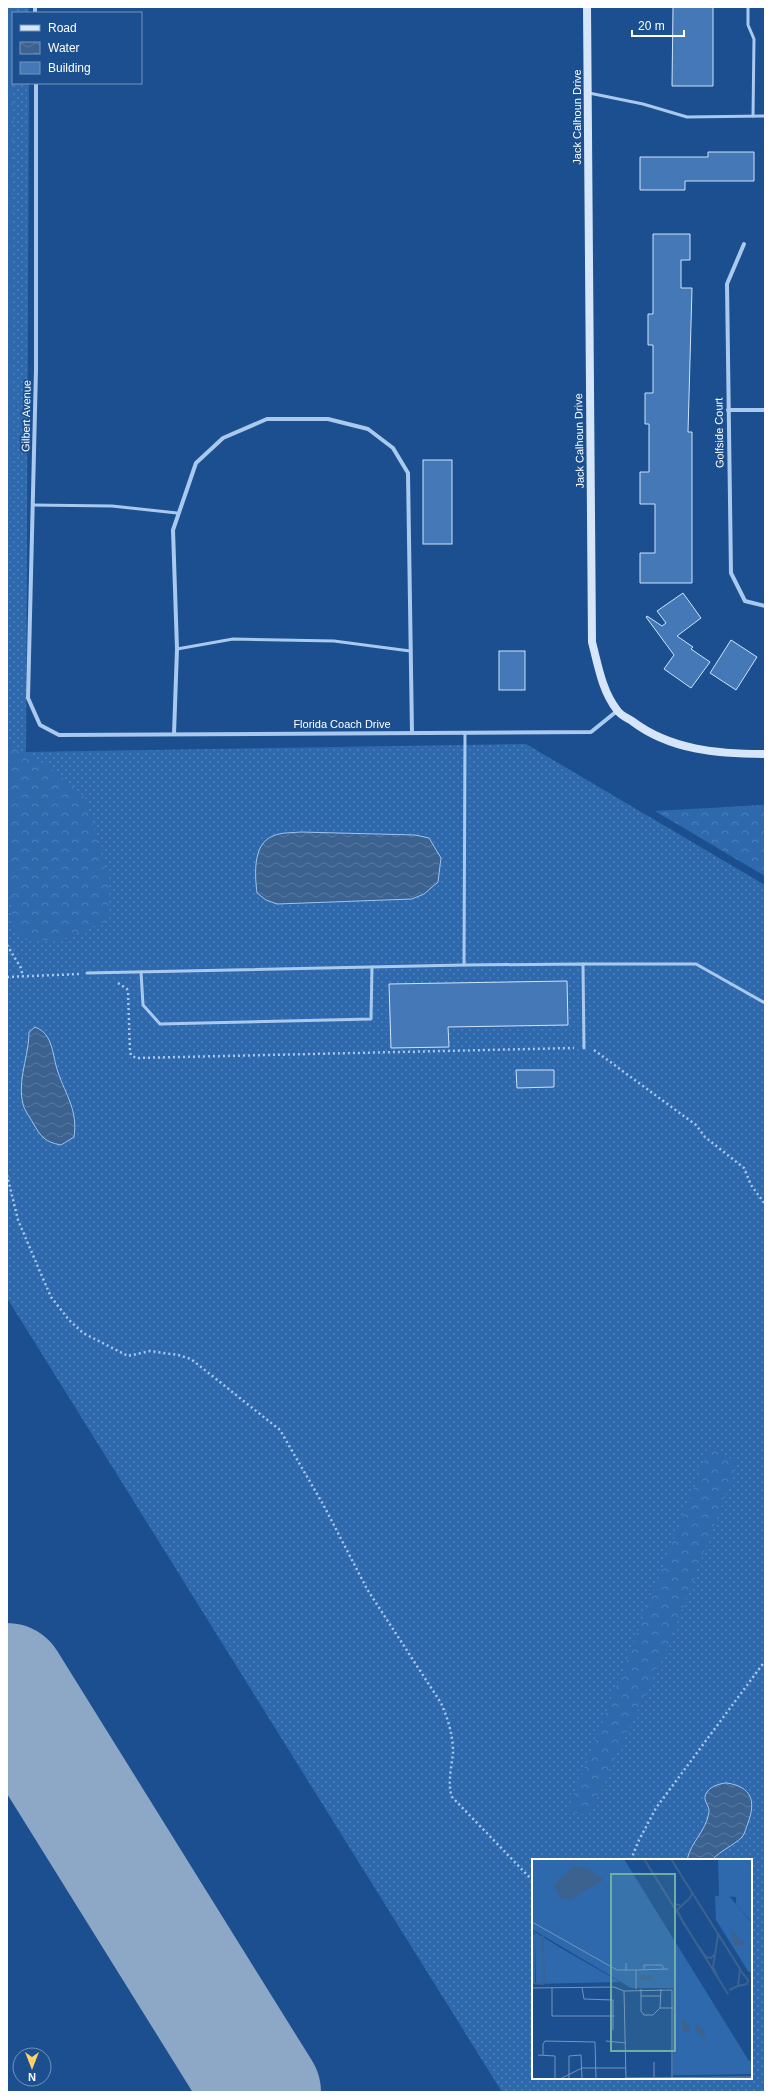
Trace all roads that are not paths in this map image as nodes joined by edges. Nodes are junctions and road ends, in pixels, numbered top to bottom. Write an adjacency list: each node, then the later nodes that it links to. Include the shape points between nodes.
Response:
1 (587, 7): 4 (street, Jack Calhoun Drive)
2 (748, 7): 5 (lane, via 748,25 754,39)
3 (36, 84): 10 (street, Gilbert Avenue, via 36,370)
4 (587, 93): 5 (lane, via 642,104 687,117); 15 (street, Jack Calhoun Drive, via 592,642 602,682)
5 (752, 116): 6 (lane)
6 (765, 116)
7 (744, 244): 8 (street, Golfside Court, via 727,284)
8 (728, 410): 9 (street); 12 (street, Golfside Court, via 731,573 745,601)
9 (765, 410)
10 (33, 505): 11 (lane, via 112,506); 19 (street, Gilbert Avenue, via 28,698 40,725)
11 (177, 513): 13 (street, via 173,530); 14 (street, via 196,463 223,438 254,424 267,419 328,419 368,429 393,448 408,473)
12 (765, 606)
13 (177, 649): 14 (lane, via 233,639 334,641); 18 (street)
14 (410, 651): 17 (street)
15 (617, 711): 16 (street, Florida Coach Drive, via 591,732); 20 (street, Jack Calhoun Drive, via 640,728 679,746 730,754)
16 (465, 732): 17 (street, Florida Coach Drive); 22 (lane)
17 (412, 733): 18 (street, Florida Coach Drive)
18 (174, 734): 19 (street, Florida Coach Drive)
19 (59, 735)
20 (765, 754)
21 (583, 964): 22 (lane); 26 (lane, via 696,964); 27 (lane)
22 (464, 965): 23 (lane)
23 (372, 967): 24 (lane); 24 (lane, via 371,1019 191,1024 160,1024 143,1005)
24 (141, 972): 25 (lane)
25 (87, 973)
26 (765, 1003)
27 (584, 1048)

